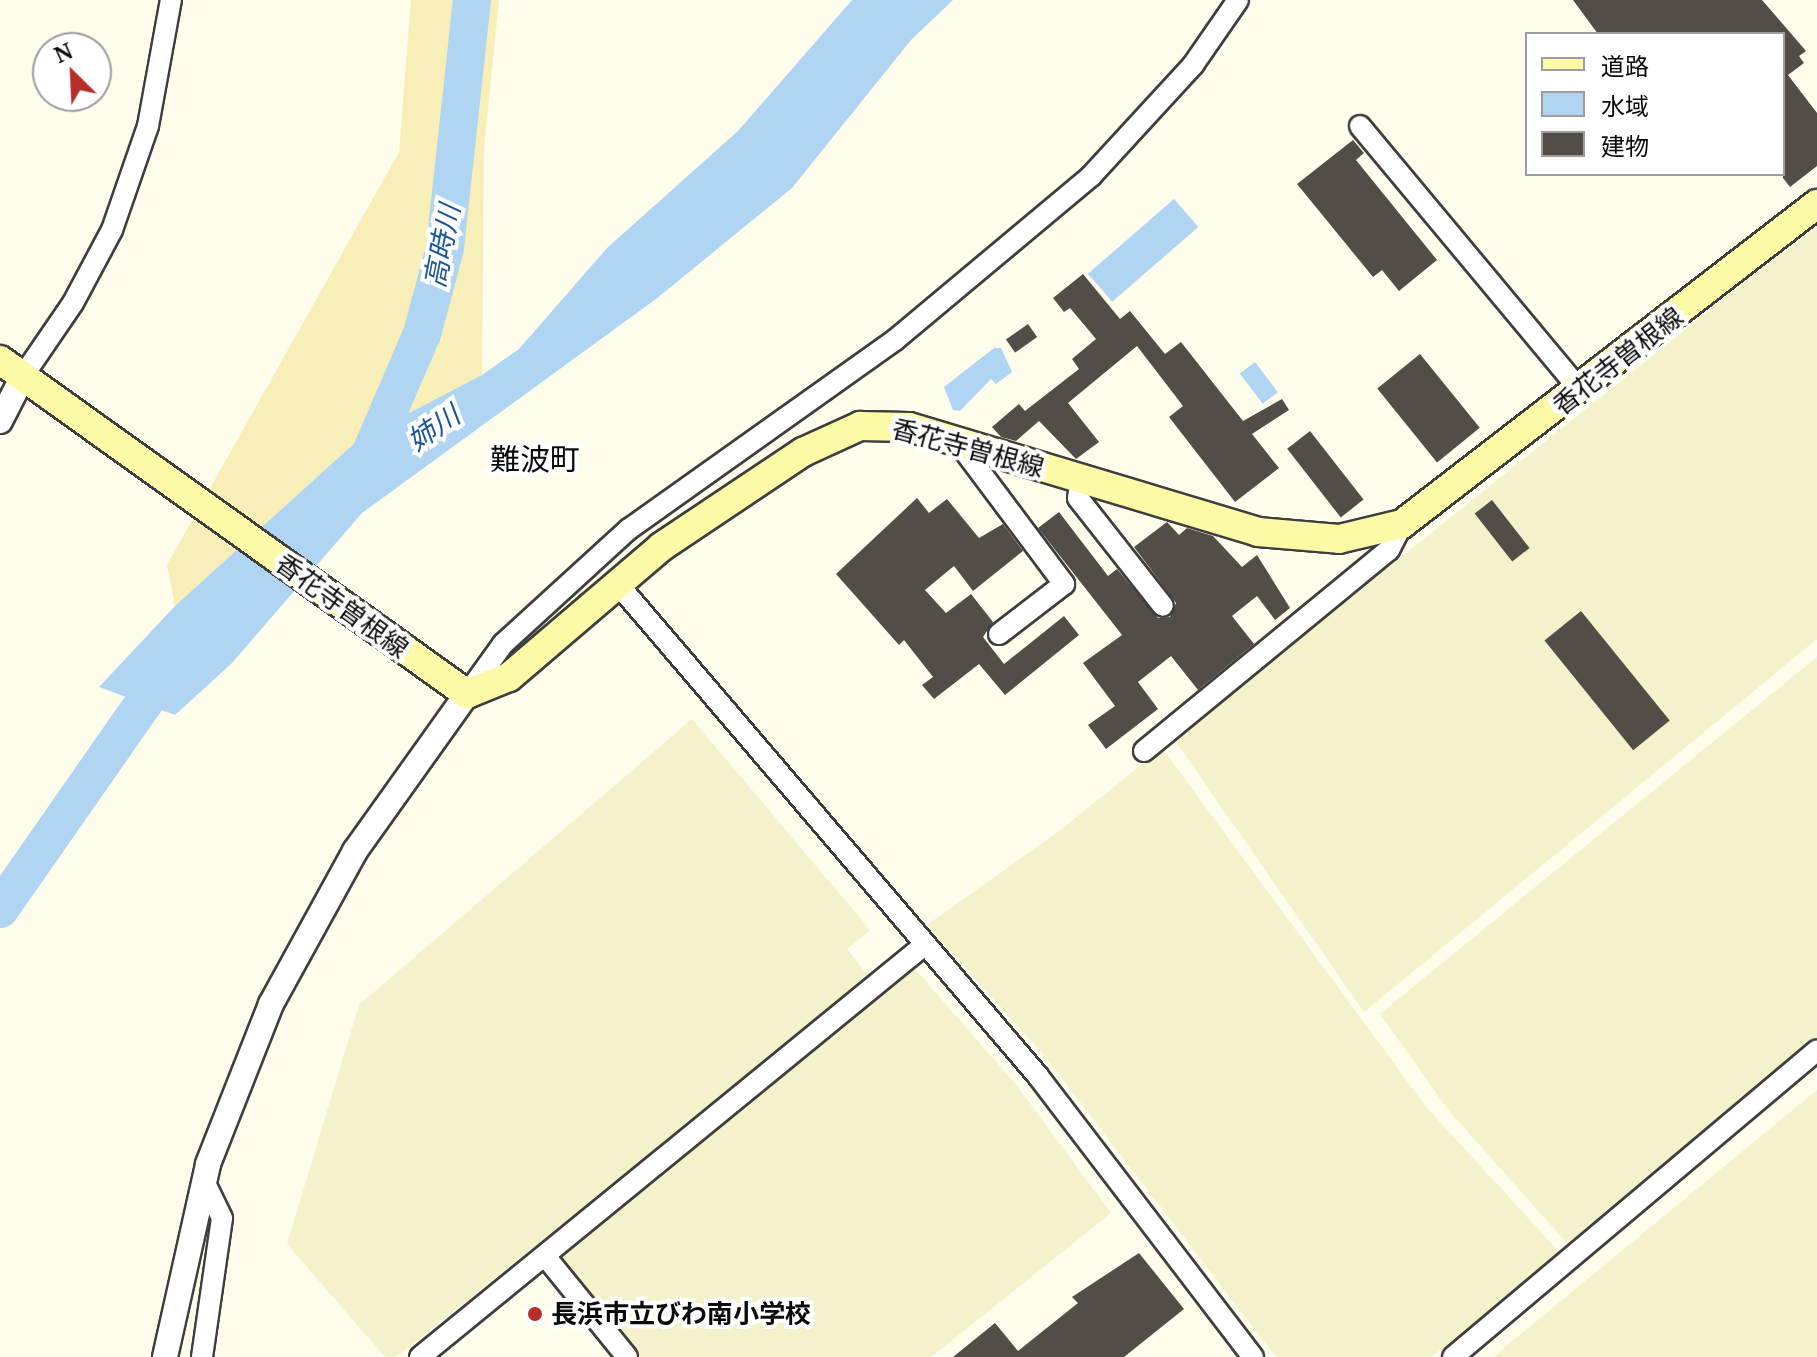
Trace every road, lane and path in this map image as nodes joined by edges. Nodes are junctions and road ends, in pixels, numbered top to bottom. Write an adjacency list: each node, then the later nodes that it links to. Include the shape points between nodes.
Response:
1 (1238, 0): 14 (street, via 1193,65 1091,176 895,340 617,538 503,644)
2 (166, 5): 5 (street, via 148,126 112,230 73,303)
3 (1360, 126): 6 (street)
4 (1817, 204): 6 (main road, 香花寺曽根線)
5 (22, 375): 7 (street); 14 (main road, 香花寺曽根線)
6 (1580, 390): 10 (main road, 香花寺曽根線)
7 (0, 421)
8 (957, 441): 9 (main road, 香花寺曽根線); 11 (main road, 香花寺曽根線, via 892,425 844,431 803,452); 13 (street, via 1064,584)
9 (1081, 479): 10 (main road, 香花寺曽根線, via 1258,532 1306,540); 12 (street, via 1078,498)
10 (1402, 524): 15 (street, via 1389,550)
11 (616, 582): 14 (main road, 香花寺曽根線, via 509,677); 16 (street)
12 (1163, 606)
13 (999, 634)
14 (467, 694): 18 (street, via 320,907 271,1004)
15 (1144, 751)
16 (922, 947): 19 (street); 24 (street, via 1038,1076)
17 (1817, 1051): 25 (street)
18 (204, 1181): 20 (street); 21 (street, via 222,1218)
19 (545, 1256): 22 (street); 23 (street)
20 (165, 1357)
21 (202, 1357)
22 (420, 1357)
23 (627, 1357)
24 (1253, 1357)
25 (1453, 1357)

